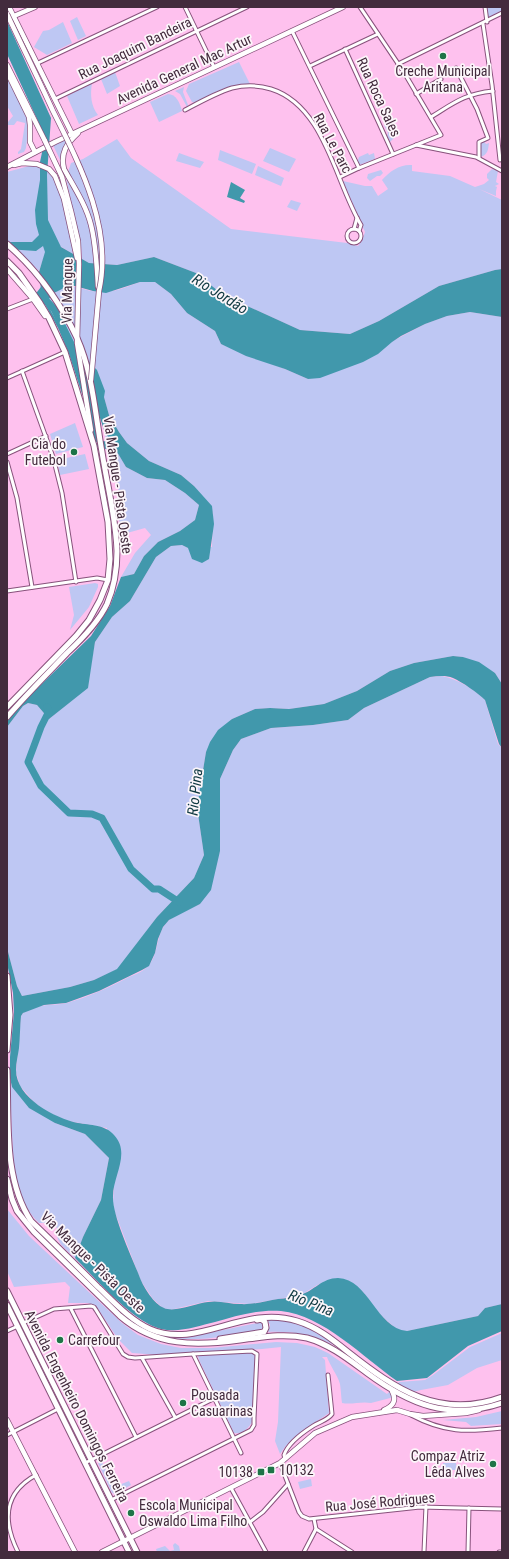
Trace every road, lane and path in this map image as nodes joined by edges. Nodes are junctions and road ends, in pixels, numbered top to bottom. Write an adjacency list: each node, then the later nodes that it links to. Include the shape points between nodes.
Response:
1 (10, 7): 10 (main road)
2 (34, 7): 10 (main road)
3 (158, 7): 18 (street)
4 (185, 7): 14 (street)
5 (247, 7): 14 (street, Rua Joaquim Bandeira)
6 (343, 7): 15 (main road, Avenida General Mac Artur)
7 (360, 7): 16 (street)
8 (484, 7): 12 (street)
9 (502, 13): 12 (street)
10 (10, 15): 11 (main road); 18 (main road); 50 (main road, bridge, via 85,181 97,217 103,262)
11 (7, 19)
12 (486, 22): 13 (street)
13 (483, 24): 19 (street); 26 (street)
14 (196, 31): 22 (street); 29 (street, Rua Joaquim Bandeira)
15 (292, 31): 21 (street); 22 (main road, Avenida General Mac Artur)
16 (378, 34): 17 (street); 19 (street)
17 (345, 49): 21 (street); 36 (street, Rua Roca Sales)
18 (38, 63): 29 (main road)
19 (398, 64): 27 (street)
20 (7, 65): 48 (main road, Via Mangue, bridge, via 62,177 78,241)
21 (310, 66): 40 (street)
22 (214, 67): 32 (main road, Avenida General Mac Artur)
23 (456, 68): 28 (street)
24 (7, 72): 35 (main road, via 29,117 30,142)
25 (441, 79): 27 (street)
26 (492, 91): 28 (street); 38 (street)
27 (416, 94): 31 (street)
28 (470, 95): 31 (street); 37 (street, via 488,138 479,142)
29 (56, 99): 33 (main road)
30 (185, 110): 42 (street, Rua Le Parc, via 237,87 257,86 275,90 292,99 305,113)
31 (431, 117): 34 (street, via 441,135)
32 (81, 130): 33 (main road, Avenida General Mac Artur); 50 (main road, bridge, via 64,150 62,157 64,169 84,204 91,225)
33 (72, 134): 35 (main road, Avenida General Mac Artur)
34 (416, 145): 36 (street); 37 (street)
35 (37, 151): 39 (main road, Avenida General Mac Artur)
36 (393, 154): 40 (street)
37 (480, 158): 41 (street)
38 (500, 160)
39 (9, 166): 48 (main road, via 22,163 37,164 49,169 58,180)
40 (359, 168): 42 (street)
41 (502, 171)
42 (340, 177): 43 (street, Rua Le Parc)
43 (357, 218): 44 (street); 45 (street, Rua Le Parc, via 361,225)
44 (354, 229): 45 (street); 45 (street, via 347,235 351,242 360,241 362,236)
45 (359, 231)
46 (7, 244): 57 (main road, Via Mangue - Pista Oeste, via 32,269 59,304 78,339)
47 (7, 261): 53 (main road, via 31,289)
48 (78, 264): 59 (main road, Via Mangue, via 77,344)
49 (7, 269): 51 (main road)
50 (99, 291): 57 (main road, bridge)
51 (32, 299): 52 (street); 53 (main road)
52 (7, 309)
53 (56, 331): 54 (main road)
54 (65, 352): 55 (street); 59 (main road)
55 (22, 371): 56 (street); 58 (street)
56 (7, 378)
57 (91, 380): 67 (main road, Via Mangue - Pista Oeste, via 116,539 117,552 112,588 106,606 85,635)
58 (46, 436): 60 (street); 63 (street, via 54,457 62,493)
59 (94, 446): 62 (main road, via 110,536)
60 (7, 454)
61 (7, 462): 64 (street, via 17,498)
62 (108, 580): 63 (street, via 97,578); 66 (main road, via 95,611 83,628)
63 (76, 582): 64 (street)
64 (32, 587): 65 (street)
65 (7, 591)
66 (7, 707)
67 (7, 717)
68 (7, 976): 69 (main road)
69 (8, 989): 70 (main road, via 10,1015)
70 (7, 1050)
71 (7, 1070): 77 (main road, Via Mangue - Pista Oeste, via 13,1177 25,1212 35,1225 127,1314 149,1329 173,1335 202,1332)
72 (7, 1179): 80 (main road, via 17,1211 34,1232 120,1316 156,1338)
73 (7, 1291): 76 (main road, Avenida Engenheiro Domingos Ferreira)
74 (7, 1306): 78 (main road, Avenida Engenheiro Domingos Ferreira)
75 (71, 1309): 76 (street, via 54,1309); 82 (street, via 94,1307 123,1354); 97 (street)
76 (23, 1323): 78 (street); 100 (main road, Avenida Engenheiro Domingos Ferreira)
77 (228, 1324): 80 (main road, via 261,1319 265,1322 266,1330); 84 (main road, Via Mangue - Pista Oeste, via 268,1316 298,1321 329,1337)
78 (17, 1326): 79 (street); 89 (main road, Avenida Engenheiro Domingos Ferreira)
79 (7, 1331)
80 (196, 1343): 84 (main road, via 266,1336 308,1339 341,1354)
81 (193, 1354): 82 (street); 87 (street); 98 (street, via 255,1352 257,1361 254,1425 251,1430)
82 (142, 1358): 92 (street)
83 (328, 1375): 101 (street, via 332,1414 294,1441 285,1452)
84 (388, 1385): 85 (main road); 86 (main road, Via Mangue - Pista Oeste, via 419,1398 451,1405 476,1404)
85 (392, 1391): 88 (main road, via 416,1402 443,1409 478,1409); 90 (main road, via 395,1398 393,1405)
86 (502, 1397)
87 (215, 1398): 92 (street); 98 (street)
88 (501, 1403): 91 (main road, via 466,1413 424,1416)
89 (58, 1409): 95 (street); 102 (main road, Avenida Engenheiro Domingos Ferreira)
90 (378, 1412): 91 (main road, via 397,1410); 101 (main road, via 352,1417 323,1429)
91 (410, 1414): 94 (street, via 426,1423 454,1430)
92 (175, 1418): 97 (street)
93 (7, 1420): 95 (main road)
94 (502, 1428)
95 (13, 1431): 96 (street); 104 (main road)
96 (7, 1435)
97 (136, 1437): 100 (street)
98 (234, 1438): 99 (street); 107 (street)
99 (240, 1453)
100 (91, 1460): 102 (street); 107 (main road, Avenida Engenheiro Domingos Ferreira)
101 (286, 1460): 103 (main road)
102 (85, 1463): 116 (main road, Avenida Engenheiro Domingos Ferreira)
103 (280, 1463): 105 (street); 106 (main road)
104 (36, 1475): 108 (street, via 23,1483); 119 (main road)
105 (288, 1484): 112 (street, Rua José Rodrigues, via 299,1512 302,1516); 113 (street, via 263,1512)
106 (231, 1488): 113 (street); 115 (main road)
107 (111, 1500): 115 (main road, Avenida Engenheiro Domingos Ferreira)
108 (8, 1502): 118 (street, via 8,1527)
109 (426, 1506): 110 (street, Rua José Rodrigues); 112 (street, Rua José Rodrigues); 126 (street)
110 (469, 1508): 111 (street, Rua José Rodrigues); 127 (street)
111 (502, 1509)
112 (314, 1519): 114 (street)
113 (250, 1522): 117 (street)
114 (316, 1529): 124 (street); 125 (street)
115 (130, 1538): 116 (main road); 122 (main road, Avenida Engenheiro Domingos Ferreira)
116 (124, 1541): 120 (main road); 121 (main road, Avenida Engenheiro Domingos Ferreira)
117 (265, 1551): 123 (street)
118 (18, 1552)
119 (75, 1552)
120 (102, 1552)
121 (130, 1552)
122 (137, 1552)
123 (259, 1552)
124 (304, 1552)
125 (352, 1552)
126 (424, 1552)
127 (468, 1552)
128 (499, 1552): 129 (street)
129 (502, 1552)

